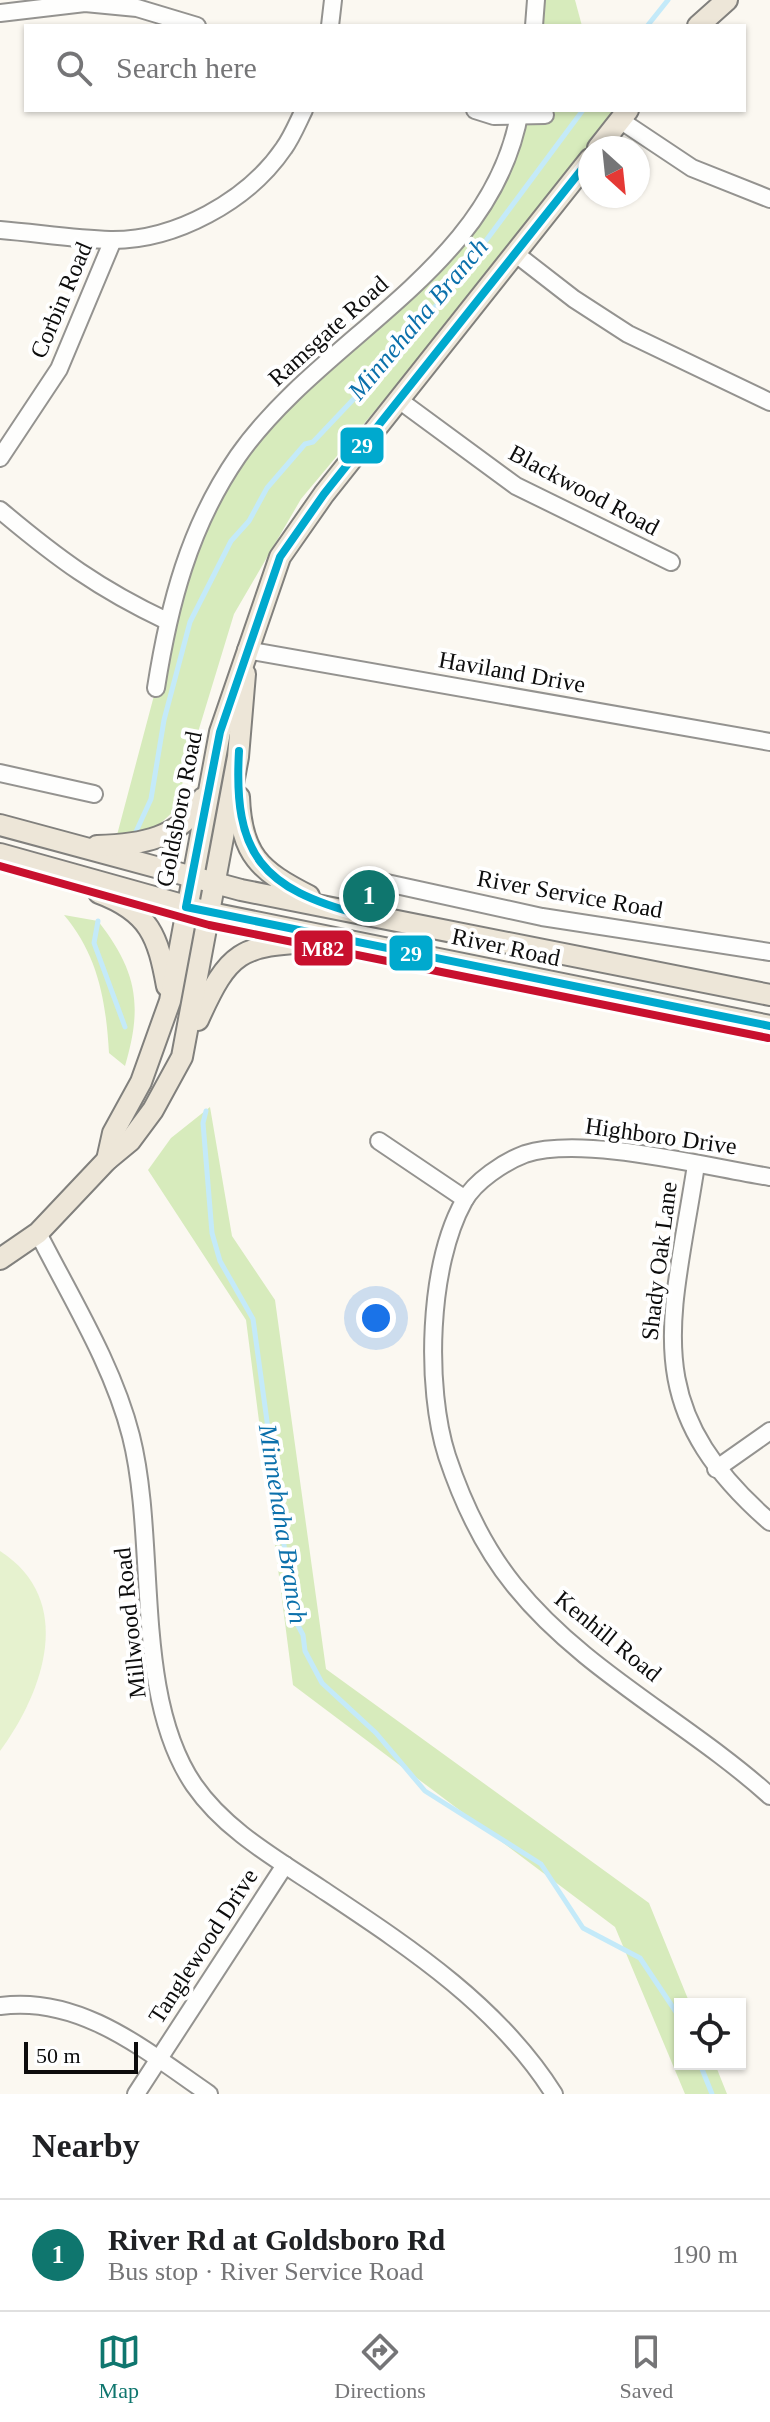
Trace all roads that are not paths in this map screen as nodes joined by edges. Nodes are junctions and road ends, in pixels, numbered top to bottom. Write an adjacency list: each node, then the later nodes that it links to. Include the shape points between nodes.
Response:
1 (333, 0): 7 (street)
2 (536, 0): 8 (street)
3 (727, 0): 9 (main road)
4 (135, 4): 5 (street, via 85,3); 6 (street)
5 (0, 13)
6 (191, 24)
7 (330, 24)
8 (534, 24)
9 (700, 24)
10 (303, 112): 19 (street, via 284,148 250,187 210,213 165,232)
11 (481, 112): 12 (street)
12 (520, 113): 13 (street); 26 (street, Ramsgate Road, via 510,156 445,254 392,309 297,388 239,455 194,538)
13 (545, 115)
14 (624, 115): 15 (main road); 17 (street, via 692,168)
15 (607, 136)
16 (578, 174): 20 (main road, Goldsboro Road)
17 (770, 199)
18 (0, 230): 19 (street)
19 (113, 240): 23 (street, Corbin Road, via 59,369)
20 (516, 254): 21 (main road, Goldsboro Road); 22 (street, via 628,334)
21 (399, 400): 25 (street, Blackwood Road, via 516,486); 27 (main road, Goldsboro Road, via 280,557)
22 (770, 402)
23 (0, 458)
24 (0, 510): 26 (street, via 69,568)
25 (671, 562)
26 (167, 621): 28 (street, Ramsgate Road)
27 (246, 650): 29 (street, Haviland Drive); 30 (main road, Goldsboro Road); 32 (main road, Goldsboro Road)
28 (156, 688)
29 (770, 742)
30 (238, 757): 40 (main road, Goldsboro Road); 42 (main road, via 248,849 275,878)
31 (0, 773): 33 (street)
32 (207, 791): 35 (main road, via 197,811 165,836 147,843); 39 (main road, Goldsboro Road)
33 (94, 794)
34 (0, 825): 35 (main road, River Road)
35 (76, 847): 39 (main road, River Road)
36 (0, 854): 37 (main road, River Road)
37 (38, 865): 41 (main road, River Road); 47 (main road, via 115,899 147,924 157,939)
38 (364, 878): 45 (street, River Service Road, via 542,917)
39 (192, 879): 40 (main road, River Road); 41 (main road, Goldsboro Road)
40 (216, 884): 42 (main road, River Road); 43 (main road, Goldsboro Road)
41 (186, 907): 43 (main road, River Road); 47 (main road, Goldsboro Road)
42 (335, 909): 46 (main road, River Road)
43 (211, 913): 44 (main road, River Road); 49 (main road, Goldsboro Road)
44 (394, 951): 48 (main road, River Road); 49 (main road, via 321,942 270,944 243,953 219,974)
45 (770, 952)
46 (770, 995)
47 (170, 1001): 51 (main road, Goldsboro Road, via 141,1082 113,1133)
48 (770, 1026)
49 (182, 1057): 51 (main road, Goldsboro Road, via 153,1110 130,1141)
50 (379, 1141): 54 (street)
51 (107, 1160): 55 (main road, Goldsboro Road)
52 (696, 1165): 53 (street, Highboro Drive); 54 (street, Highboro Drive, via 584,1147 547,1148 498,1168); 58 (street, Shady Oak Lane, via 671,1352 685,1415)
53 (770, 1177)
54 (465, 1199): 60 (street, Kenhill Road, via 448,1238 432,1364 447,1455 478,1530 512,1583 551,1628)
55 (38, 1233): 56 (main road, Goldsboro Road); 61 (street, Millwood Road, via 114,1385 131,1437 145,1515 158,1691 174,1742 192,1782 213,1809)
56 (0, 1259)
57 (770, 1431): 58 (street)
58 (716, 1469): 59 (street, Shady Oak Lane)
59 (770, 1522)
60 (770, 1796)
61 (285, 1865): 63 (street, Tanglewood Drive); 66 (street, Millwood Road, via 421,1955 493,2018)
62 (0, 2006): 63 (street, via 61,2007 108,2027)
63 (158, 2059): 64 (street, Tanglewood Drive); 65 (street)
64 (136, 2094)
65 (209, 2094)
66 (554, 2094)

